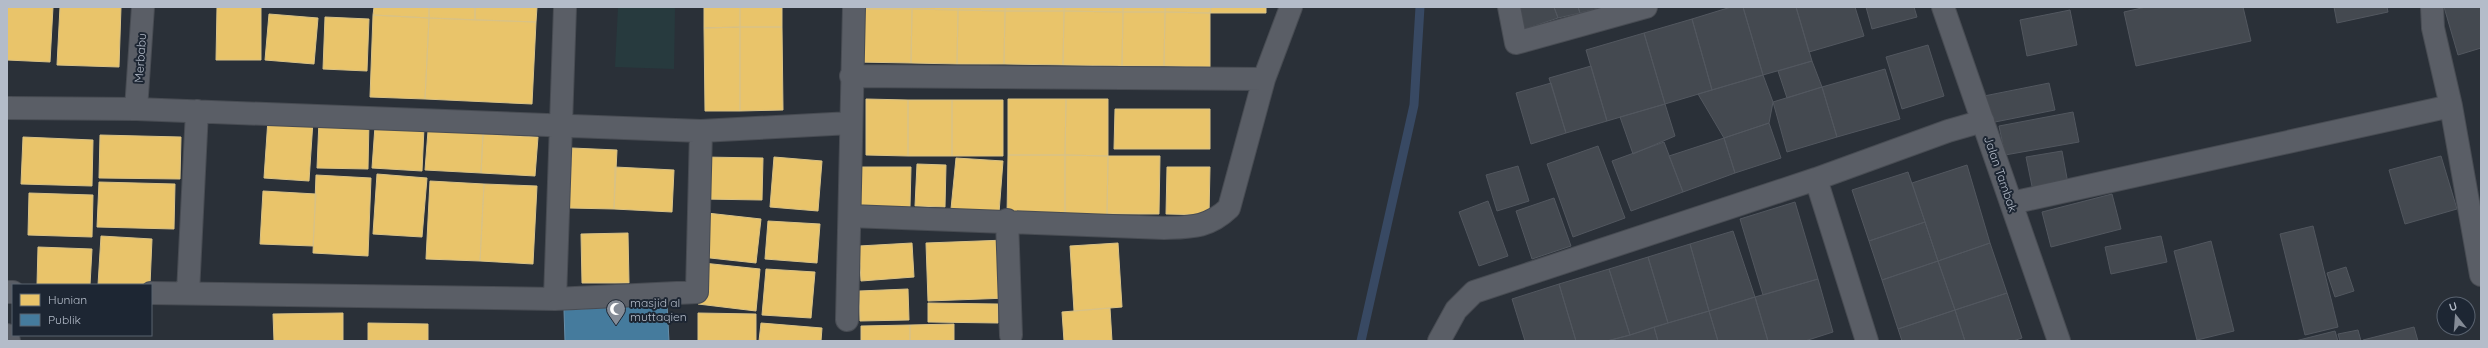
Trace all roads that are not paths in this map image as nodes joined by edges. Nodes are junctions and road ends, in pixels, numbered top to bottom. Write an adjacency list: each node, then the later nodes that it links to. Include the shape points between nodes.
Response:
1 (143, 7): 12 (street, Merbabu)
2 (565, 7): 17 (street)
3 (854, 7): 9 (street)
4 (1291, 7): 10 (street)
5 (1509, 7): 6 (street, via 1516,43)
6 (1646, 7)
7 (1943, 7): 15 (street, Jalan Tambak)
8 (2432, 7): 11 (street, via 2433,28)
9 (851, 76): 10 (street); 16 (street)
10 (1264, 78): 22 (street, via 1229,208 1217,219 1205,225 1164,228)
11 (2451, 106): 20 (street); 23 (street)
12 (136, 109): 13 (street); 14 (street)
13 (197, 112): 17 (street); 25 (street)
14 (7, 113)
15 (1983, 121): 19 (street, via 1948,131); 20 (street, Jalan Tambak)
16 (851, 123): 18 (street); 21 (street)
17 (562, 126): 18 (street); 26 (street)
18 (701, 131): 26 (street, via 696,292)
19 (1816, 179): 31 (street, via 1474,292 1456,310); 32 (street)
20 (2011, 203): 33 (street, Jalan Tambak)
21 (850, 216): 22 (street); 27 (street)
22 (1007, 220): 29 (street)
23 (2481, 275)
24 (152, 293): 25 (street)
25 (188, 293): 26 (street)
26 (555, 299)
27 (847, 320)
28 (7, 335): 30 (street)
29 (1011, 335)
30 (9, 341)
31 (1439, 341)
32 (1867, 341)
33 (2060, 341)

